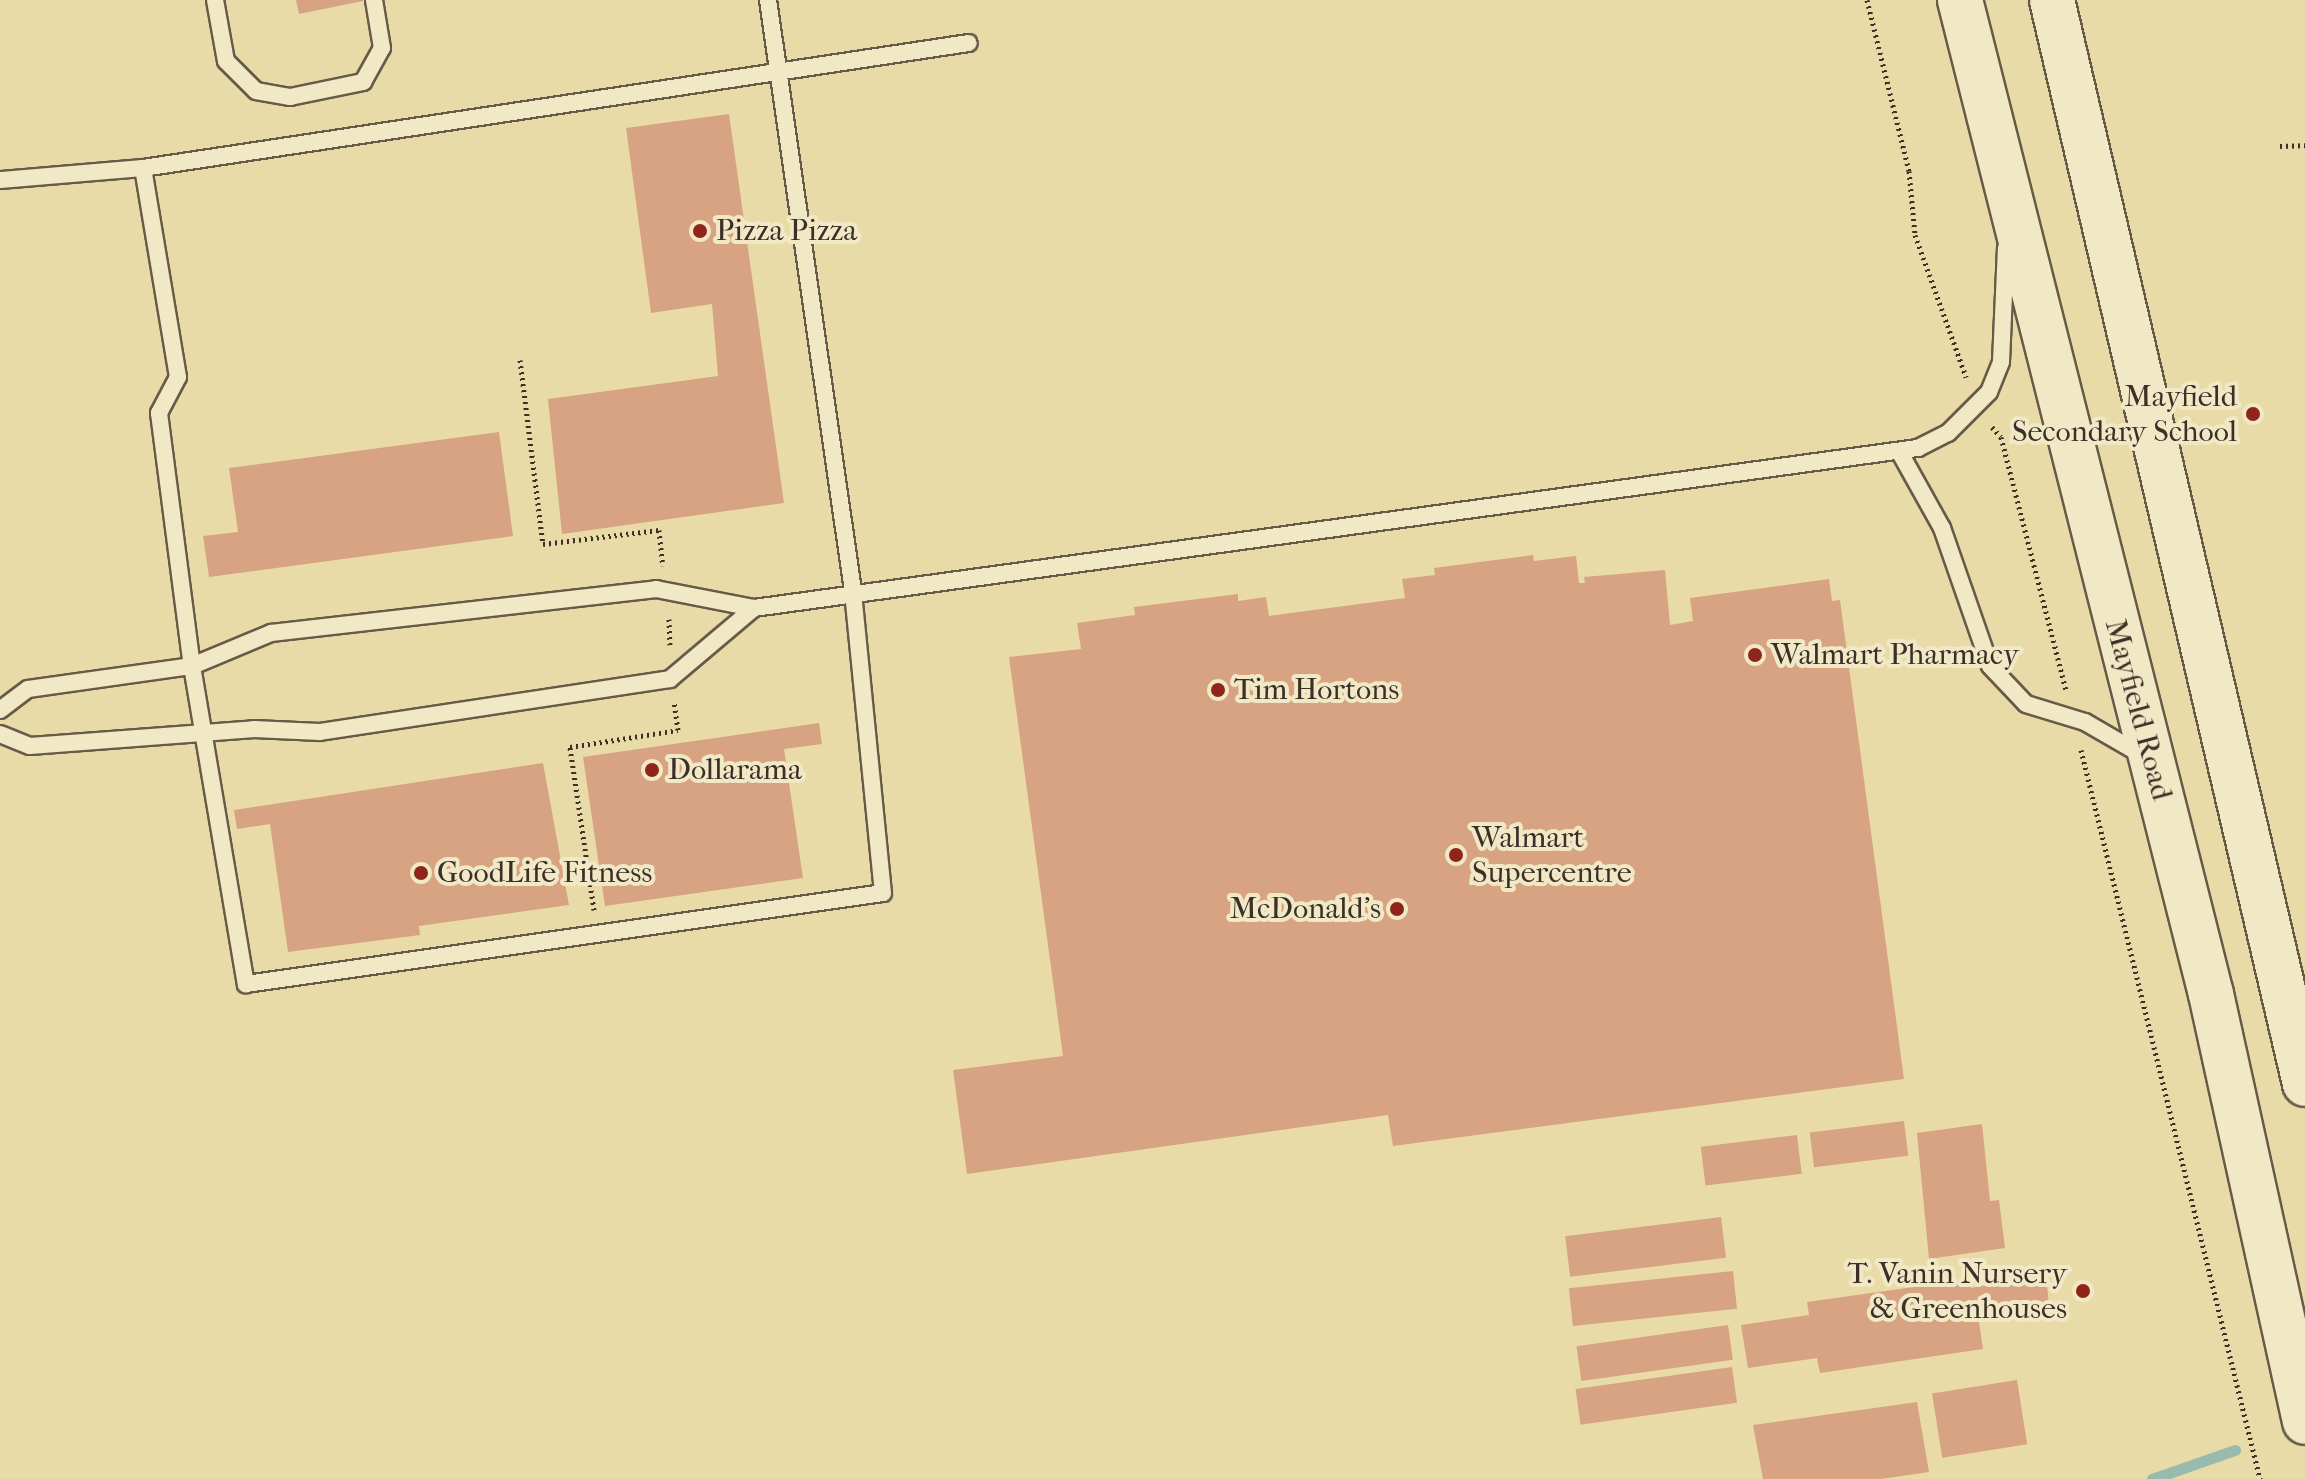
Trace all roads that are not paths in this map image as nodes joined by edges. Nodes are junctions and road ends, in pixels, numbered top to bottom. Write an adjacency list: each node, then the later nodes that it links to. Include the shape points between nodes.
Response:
1 (215, 0): 2 (lane, via 226,61 256,91 290,97 363,82 382,48)
2 (374, 0)
3 (768, 0): 7 (lane)
4 (1960, 0): 10 (main road, Mayfield Road)
5 (2052, 0): 19 (main road)
6 (969, 43): 7 (lane)
7 (777, 76): 8 (lane); 12 (lane)
8 (143, 168): 9 (lane); 14 (lane, via 178,377 159,413)
9 (0, 180)
10 (2008, 190): 11 (lane, via 2001,362 1989,392 1948,433); 18 (main road, Mayfield Road)
11 (1899, 451): 12 (lane); 18 (lane, via 1963,580 1990,666 2026,704 2085,722)
12 (853, 591): 13 (lane); 16 (lane, via 883,893 246,984)
13 (754, 608): 14 (lane, via 656,589 271,633); 16 (lane, via 670,679 320,732)
14 (192, 666): 15 (lane, via 28,689); 16 (lane)
15 (0, 710)
16 (203, 732): 17 (lane, via 30,746)
17 (0, 734)
18 (2152, 761): 20 (main road, Mayfield Road)
19 (2305, 1084)
20 (2291, 1302): 21 (main road, Mayfield Road)
21 (2305, 1422)

